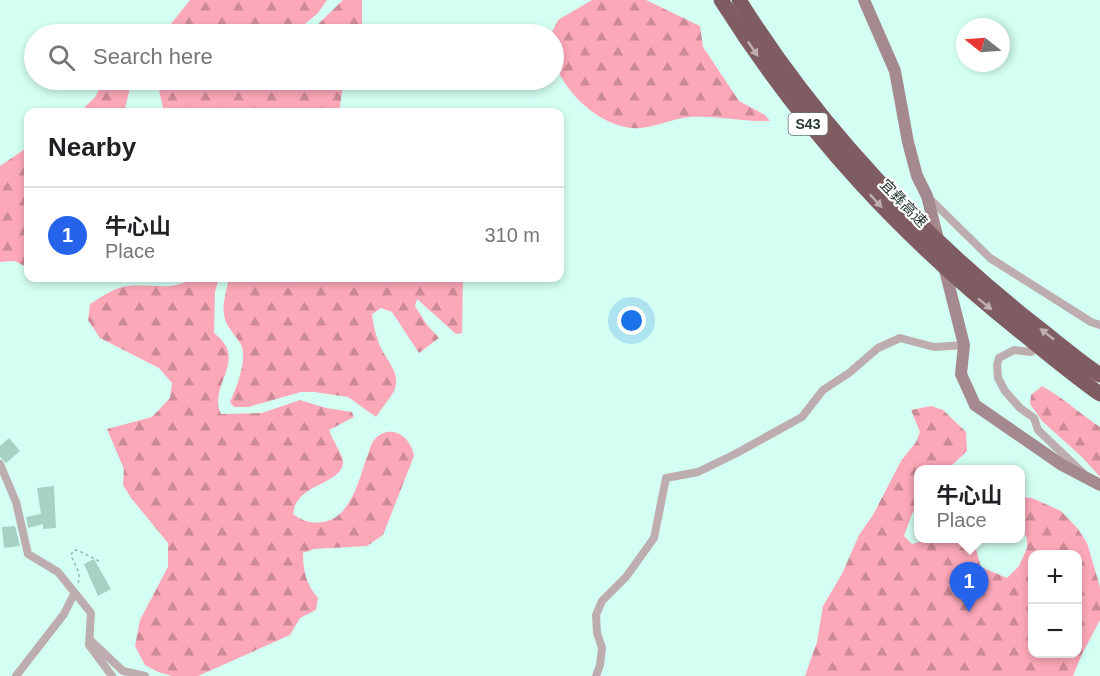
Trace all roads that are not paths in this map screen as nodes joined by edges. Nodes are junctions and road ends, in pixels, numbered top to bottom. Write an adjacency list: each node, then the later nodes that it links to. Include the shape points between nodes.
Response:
1 (721, 0): 5 (highway, 宜彝高速 / S43, one-way to 5, via 817,135 855,178)
2 (739, 0): 5 (highway, 宜彝高速 / S43, via 828,125)
3 (864, 0): 4 (main road, via 895,71 908,142)
4 (927, 196): 6 (street, via 990,258); 7 (main road)
5 (916, 231): 9 (highway, 宜彝高速 / S43)
6 (1100, 325)
7 (964, 345): 12 (main road, via 961,374 975,405); 19 (street, via 934,347 900,338 878,348 823,390 802,417 698,472 666,478 654,538 626,577 602,601 596,615 602,648)
8 (1031, 352): 12 (street, via 1014,350 999,358 998,378 1020,408 1034,418 1038,430)
9 (1093, 376): 10 (highway, 宜彝高速 / S43)
10 (1100, 394)
11 (0, 464): 14 (street, via 16,502 28,554 58,572)
12 (1088, 479): 13 (main road)
13 (1100, 485)
14 (74, 594): 15 (street, via 91,613); 16 (street, via 64,614)
15 (90, 640): 17 (street); 18 (street, via 123,671)
16 (16, 676)
17 (112, 676)
18 (144, 676)
19 (596, 676)

